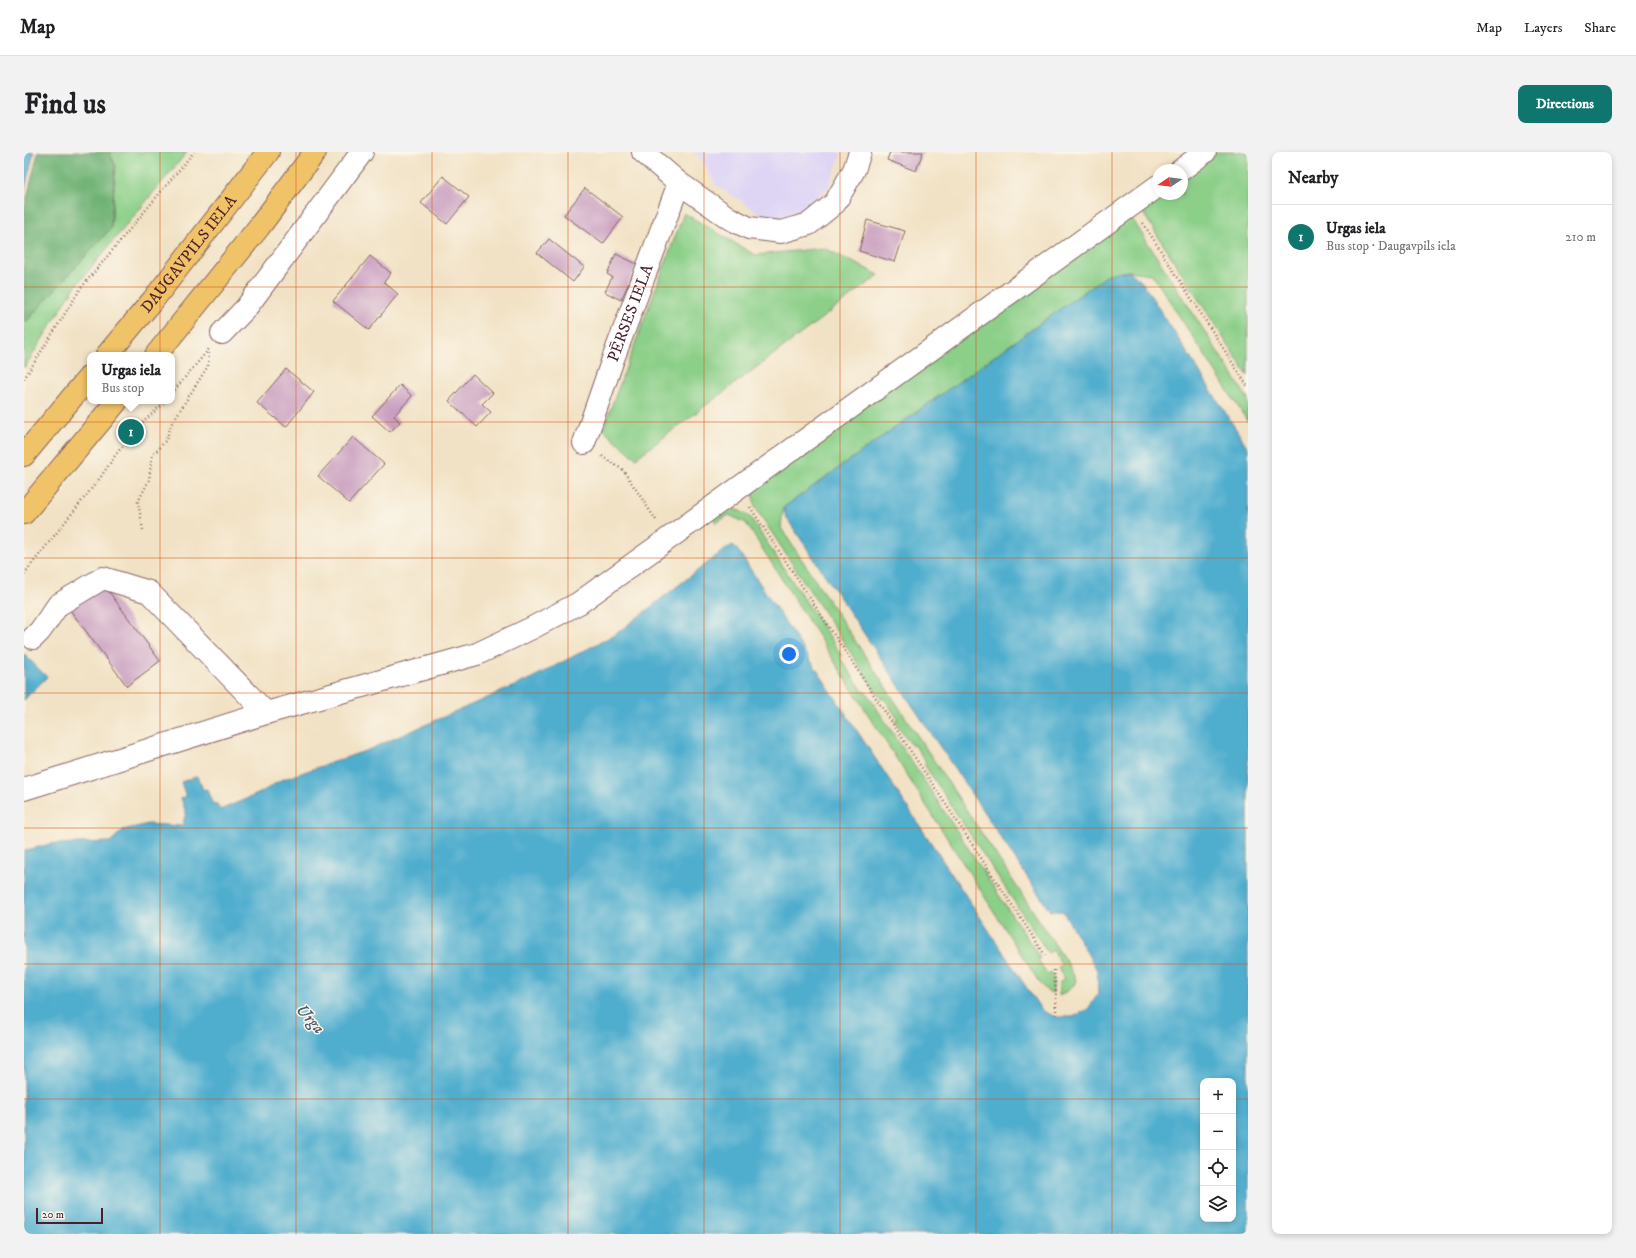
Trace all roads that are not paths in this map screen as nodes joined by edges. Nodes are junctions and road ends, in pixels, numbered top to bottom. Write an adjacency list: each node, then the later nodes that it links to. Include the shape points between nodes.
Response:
1 (268, 152): 11 (highway, DAUGAVPILS IELA)
2 (315, 152): 12 (highway, via 259,227)
3 (362, 152): 10 (street, via 246,308)
4 (643, 152): 8 (street)
5 (860, 152): 8 (street, via 854,170 834,203 809,224 781,232 749,228 728,218)
6 (1205, 152): 7 (street)
7 (1188, 165)
8 (679, 183): 15 (street, PĒRSES IELA)
9 (1152, 191): 19 (street, via 579,602 532,628 476,654)
10 (216, 340)
11 (110, 352)
12 (158, 352)
13 (87, 380): 16 (highway)
14 (115, 404): 17 (highway)
15 (584, 444)
16 (24, 455)
17 (24, 513)
18 (33, 638): 19 (street, via 58,605 103,578 149,592)
19 (266, 713): 20 (street)
20 (24, 789)

